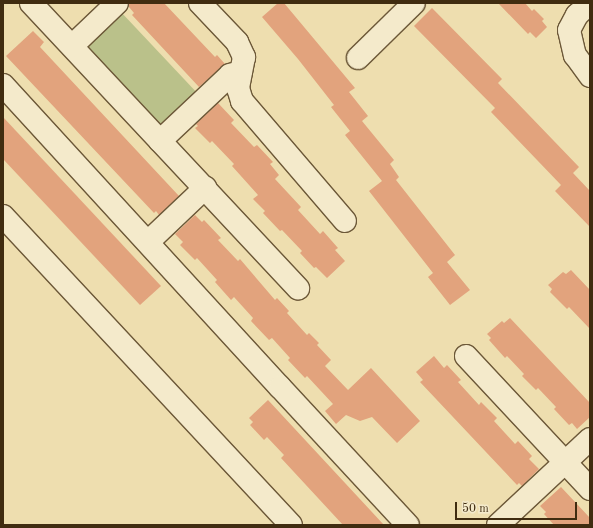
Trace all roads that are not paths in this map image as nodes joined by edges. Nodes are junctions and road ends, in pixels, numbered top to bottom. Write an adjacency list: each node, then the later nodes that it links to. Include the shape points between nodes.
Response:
1 (31, 3): 6 (street)
2 (117, 3): 6 (street)
3 (200, 3): 8 (street, via 237,42 244,57)
4 (414, 3): 7 (street)
5 (590, 3): 9 (street, via 577,15 568,30 575,56)
6 (72, 46): 11 (street)
7 (358, 58)
8 (241, 72): 11 (street, via 230,75); 14 (street, via 238,88 242,101)
9 (590, 76)
10 (3, 85): 15 (street)
11 (160, 141): 12 (street)
12 (205, 188): 15 (street); 16 (street)
13 (3, 216): 22 (street)
14 (345, 220)
15 (148, 242): 23 (street)
16 (298, 288)
17 (466, 356): 19 (street)
18 (590, 439): 19 (street)
19 (565, 462): 20 (street); 21 (street)
20 (590, 488)
21 (508, 522)
22 (291, 525)
23 (408, 525)

